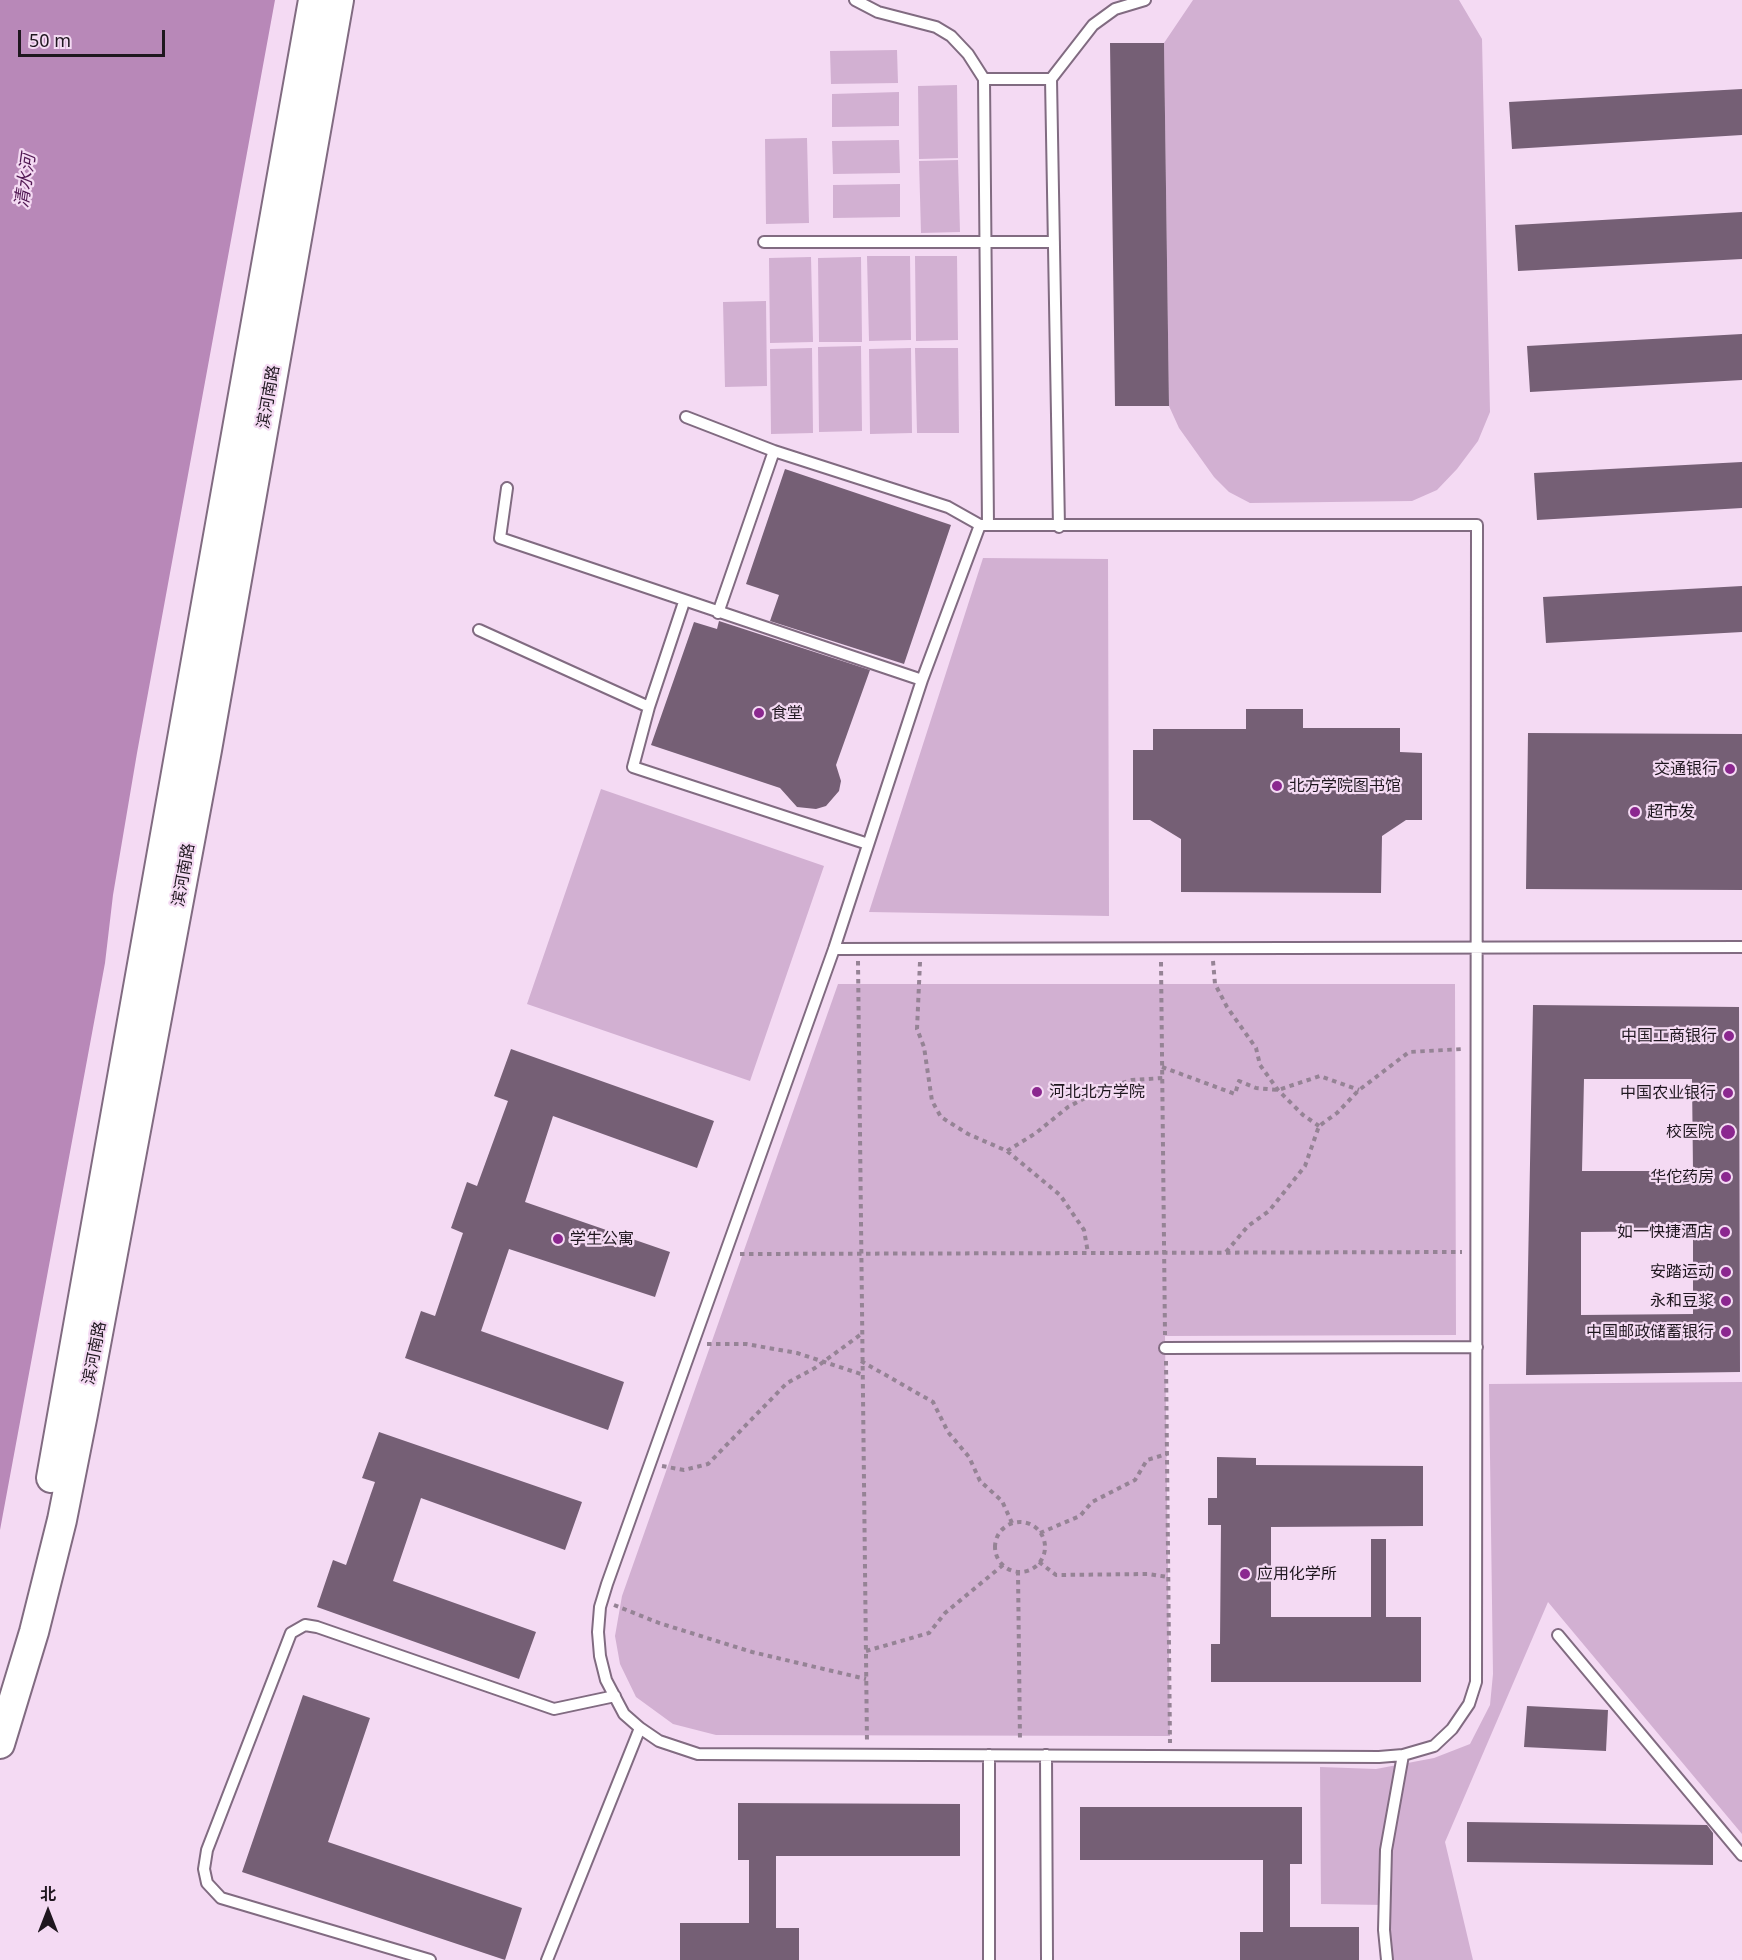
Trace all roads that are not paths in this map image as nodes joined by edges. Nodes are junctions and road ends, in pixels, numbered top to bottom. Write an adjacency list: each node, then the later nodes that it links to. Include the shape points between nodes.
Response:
1 (313, 0): 27 (main road, 滨河南路, via 50,1486 27,1586)
2 (339, 0): 30 (main road, 滨河南路, via 207,750 83,1414 34,1632)
3 (855, 0): 5 (lane, via 878,12 944,31 968,54)
4 (1145, 0): 6 (lane, via 1115,9 1093,25)
5 (984, 79): 6 (lane); 8 (lane)
6 (1051, 79): 9 (lane)
7 (764, 242): 8 (lane)
8 (986, 242): 9 (lane); 13 (lane)
9 (1054, 242): 14 (lane)
10 (686, 417): 11 (lane)
11 (774, 451): 13 (lane, via 948,507); 16 (lane)
12 (507, 488): 15 (lane, via 500,538)
13 (984, 525): 14 (lane); 18 (lane)
14 (1059, 527): 21 (lane, via 1477,525)
15 (684, 602): 16 (lane); 19 (lane)
16 (718, 613): 18 (lane)
17 (479, 630): 19 (lane)
18 (922, 680): 20 (lane)
19 (649, 707): 20 (lane, via 633,767)
20 (868, 844): 23 (lane)
21 (1478, 947): 22 (lane); 23 (lane); 24 (lane)
22 (1742, 947)
23 (834, 948): 28 (lane, via 602,1600 600,1656)
24 (1477, 1347): 25 (lane); 33 (lane, via 1476,1682 1469,1704 1452,1729 1434,1746)
25 (1165, 1348)
26 (1558, 1635): 34 (lane)
27 (0, 1676)
28 (615, 1696): 29 (lane, via 624,1714); 35 (lane, via 554,1709 317,1627 305,1625 291,1632 207,1850 207,1883 221,1898)
29 (640, 1728): 31 (lane, via 659,1741 698,1754); 36 (lane)
30 (0, 1744)
31 (989, 1755): 32 (lane); 37 (lane)
32 (1046, 1755): 33 (lane); 38 (lane)
33 (1403, 1755): 39 (lane, via 1386,1850)
34 (1742, 1856)
35 (430, 1960)
36 (548, 1960)
37 (989, 1960)
38 (1047, 1960)
39 (1387, 1960)

